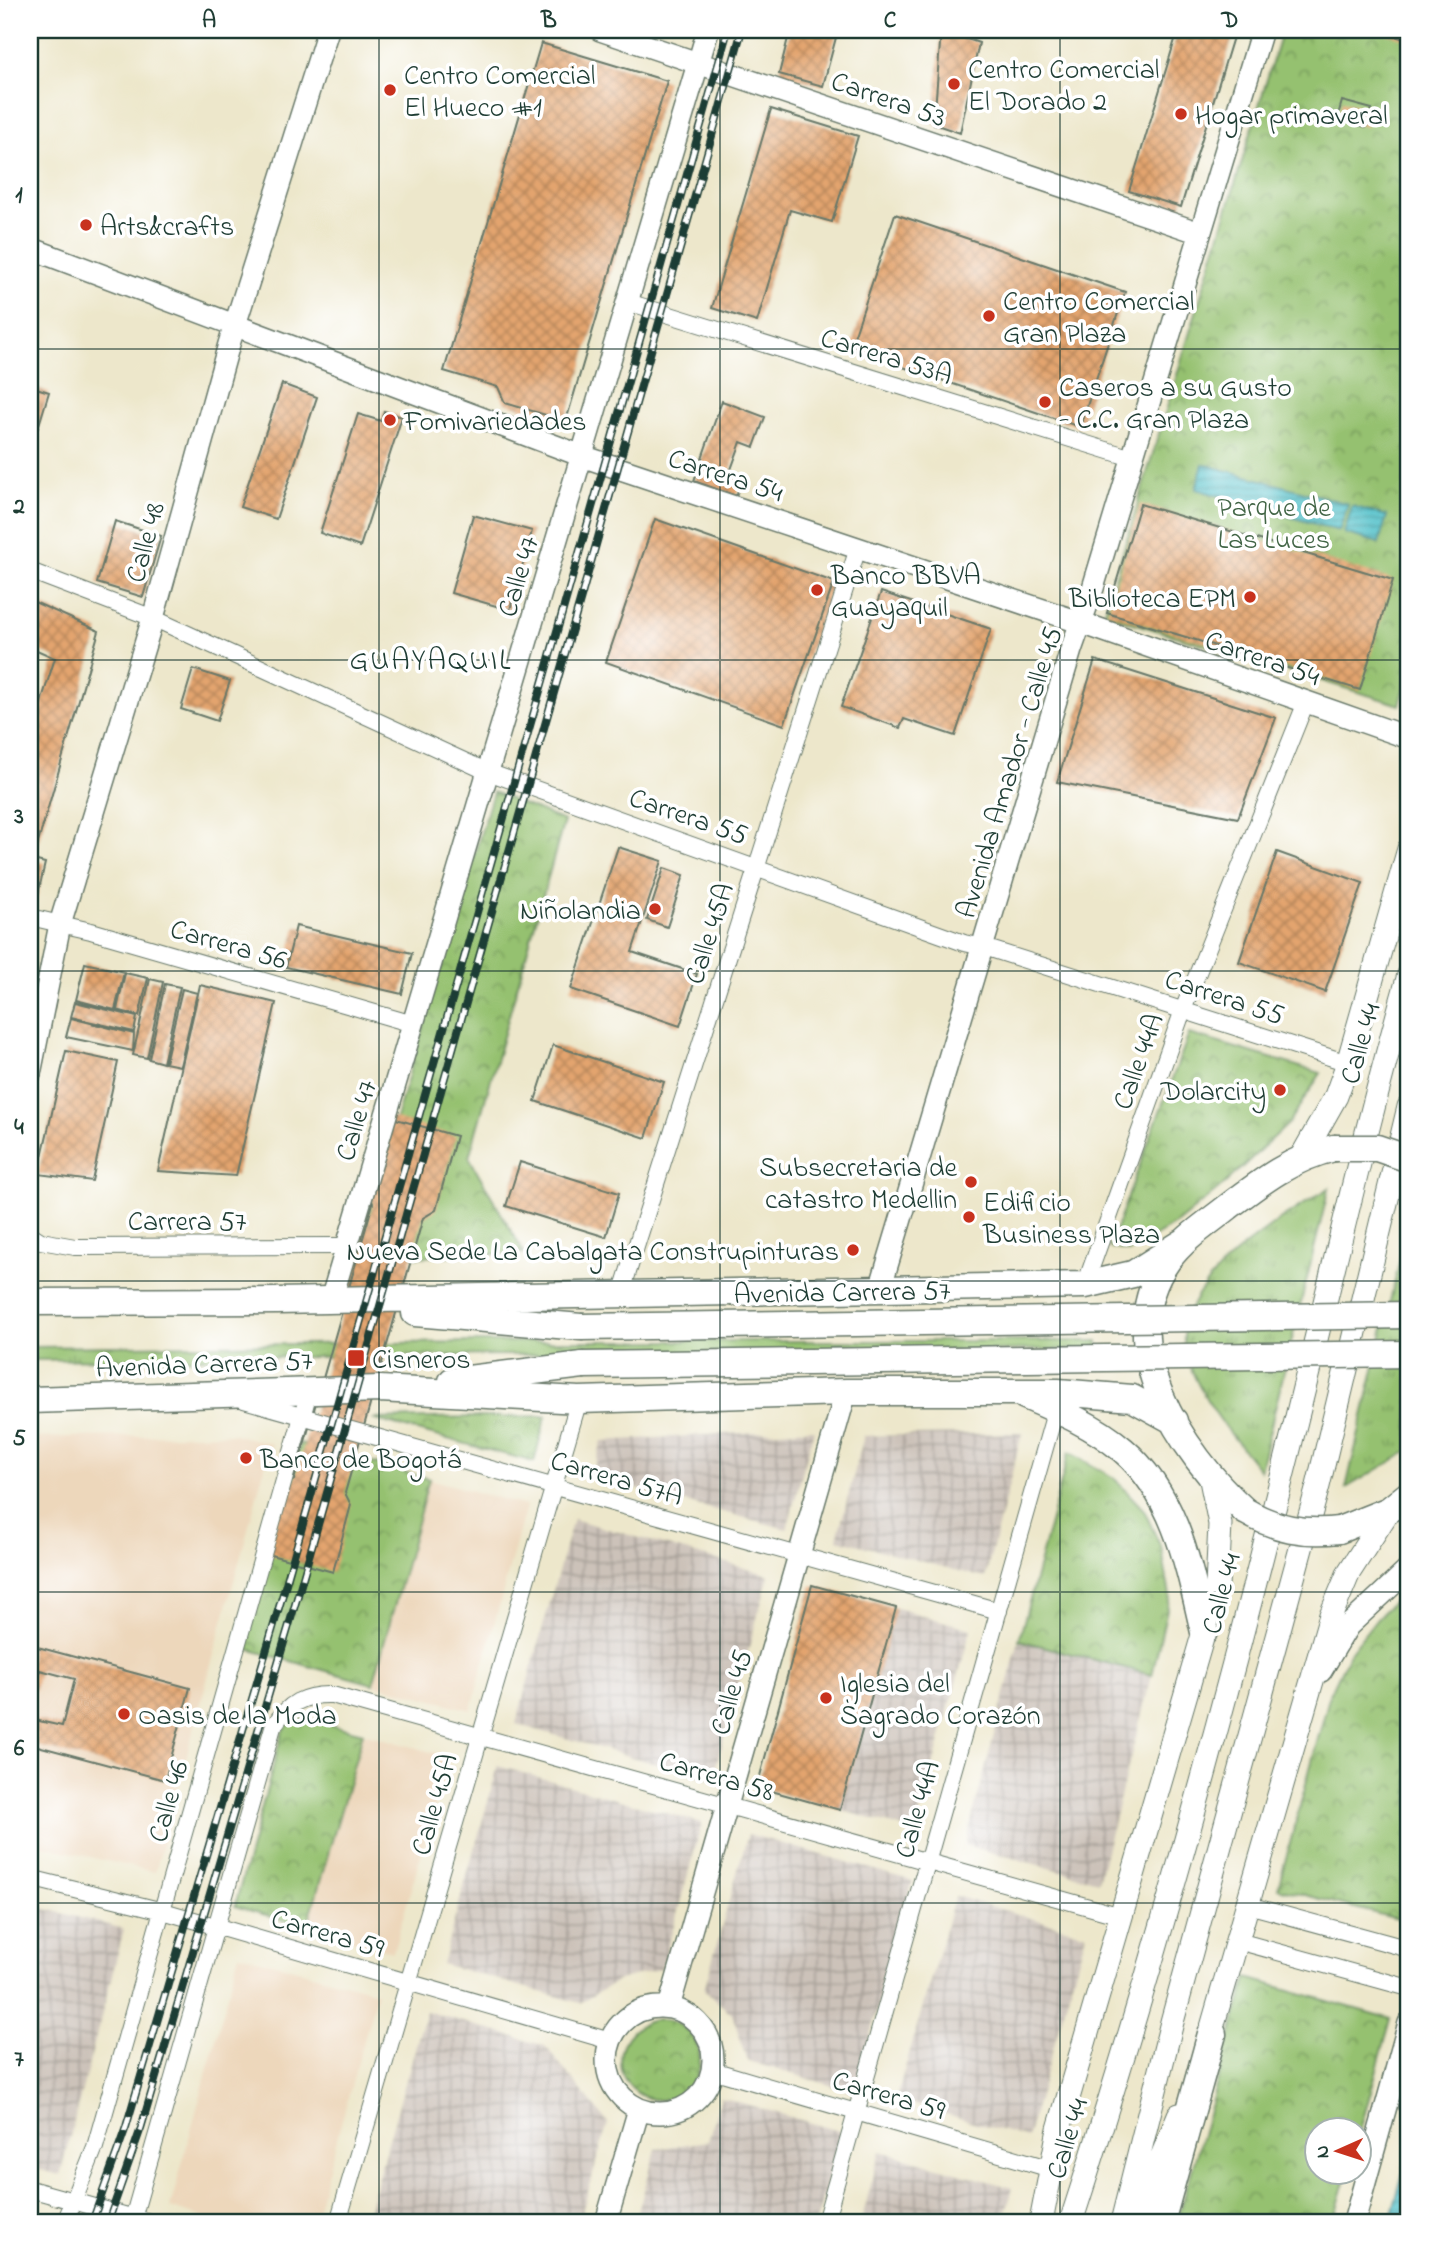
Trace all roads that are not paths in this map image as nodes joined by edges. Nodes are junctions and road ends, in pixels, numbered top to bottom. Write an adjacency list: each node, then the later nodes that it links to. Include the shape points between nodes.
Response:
1 (328, 30): 9 (street, Calle 48)
2 (600, 30): 5 (street, Carrera 53)
3 (708, 30): 5 (street, Calle 47)
4 (1262, 30): 6 (street, Avenida Amador - Calle 45)
5 (699, 63): 6 (street, Carrera 53); 8 (street, Calle 47)
6 (1200, 233): 11 (street, Avenida Amador - Calle 45)
7 (30, 248): 9 (street, Carrera 54)
8 (628, 302): 10 (street, Calle 47); 11 (street, Carrera 53A)
9 (236, 325): 10 (street, Carrera 54); 14 (street, Calle 48)
10 (582, 456): 12 (street, Carrera 54); 18 (street, Calle 47)
11 (1132, 458): 15 (street, Avenida Amador - Calle 45)
12 (858, 548): 15 (street, Carrera 54); 20 (street, Calle 45A)
13 (30, 571): 14 (street, Carrera 55)
14 (153, 618): 18 (street, Carrera 55); 22 (street, Calle 48)
15 (1082, 623): 16 (street, Carrera 54); 23 (street, Avenida Amador - Calle 45)
16 (1306, 702): 17 (street, Carrera 54); 25 (street, Calle 44A)
17 (1409, 738)
18 (488, 772): 20 (street, Carrera 55); 26 (street, Calle 47)
19 (1409, 849): 27 (main road, Calle 44)
20 (756, 866): 23 (street, Carrera 55); 37 (street, Calle 45A)
21 (30, 917): 22 (street, Carrera 56)
22 (60, 924): 26 (street, Carrera 56); 28 (street, Calle 48)
23 (984, 947): 25 (street, Carrera 55); 36 (street, Avenida Amador - Calle 45)
24 (1409, 975): 87 (main road, Calle 44, via 1373,1102 1283,1475 1161,1926)
25 (1183, 1010): 27 (street, Carrera 55); 35 (street, Calle 44A)
26 (413, 1024): 34 (street, Calle 47)
27 (1348, 1063): 30 (main road, Calle 44, via 1336,1096)
28 (30, 1074)
29 (1409, 1107): 88 (main road, via 1318,1486)
30 (1301, 1157): 31 (main road, bridge, via 1334,1148 1377,1148); 33 (main road, via 1269,1175)
31 (1409, 1159)
32 (30, 1234): 34 (street, Carrera 57, via 41,1241 75,1247)
33 (1182, 1243): 35 (main road, Avenida Carrera 57, via 1133,1274); 50 (main road, via 1158,1277 1146,1325 1152,1378)
34 (347, 1246): 38 (street, Calle 47)
35 (1085, 1285): 36 (main road, Avenida Carrera 57)
36 (880, 1289): 37 (main road, Avenida Carrera 57)
37 (621, 1294): 38 (main road, Avenida Carrera 57)
38 (331, 1300): 39 (main road, Avenida Carrera 57)
39 (277, 1301): 40 (main road, Avenida Carrera 57); 41 (main road, Avenida Carrera 57, bridge, via 581,1327)
40 (30, 1302)
41 (1409, 1315)
42 (1409, 1354): 43 (main road, Avenida Carrera 57, bridge, via 583,1364)
43 (380, 1389): 47 (main road, Avenida Carrera 57); 48 (main road, Avenida Carrera 57)
44 (846, 1392): 45 (main road, Avenida Carrera 57); 47 (main road, Avenida Carrera 57); 54 (street, Calle 45)
45 (1017, 1392): 49 (main road); 50 (main road, Avenida Carrera 57, via 1132,1398)
46 (30, 1400): 48 (main road, Avenida Carrera 57, via 221,1394)
47 (579, 1400): 52 (street, Calle 45A)
48 (306, 1404): 52 (street, Carrera 57A); 64 (street, Calle 46)
49 (1056, 1409): 56 (street, Calle 44A); 57 (main road, via 1124,1450 1163,1500 1177,1527)
50 (1174, 1421): 51 (main road)
51 (1210, 1475): 53 (main road, bridge, via 1245,1511 1285,1529 1312,1533 1339,1530); 57 (main road, Calle 44, via 1221,1556)
52 (554, 1487): 54 (street, Carrera 57A); 59 (street, Calle 45A)
53 (1399, 1502): 58 (main road, via 1339,1592)
54 (799, 1556): 56 (street, Carrera 57A); 60 (street, Calle 45)
55 (1409, 1569): 58 (street, via 1348,1626)
56 (999, 1611): 61 (street, Calle 44A)
57 (1203, 1632): 65 (main road, Calle 44)
58 (1307, 1702): 63 (main road)
59 (481, 1736): 60 (street, Carrera 58); 66 (street, Carrera 58, via 332,1695 298,1700 283,1711 273,1727); 69 (street, Calle 45A)
60 (727, 1804): 61 (street, Carrera 58); 71 (street, Calle 45)
61 (928, 1861): 65 (street, Carrera 58); 77 (street, Calle 44A)
62 (30, 1878): 64 (street, Carrera 59)
63 (1248, 1905): 67 (main road); 68 (street)
64 (163, 1911): 66 (street, Carrera 59); 80 (street, Calle 46)
65 (1121, 1916): 78 (main road, Calle 44)
66 (216, 1927): 69 (street, Carrera 59); 81 (street)
67 (1238, 1941): 70 (street); 73 (main road)
68 (1409, 1949)
69 (408, 1982): 74 (street, Carrera 59); 83 (street, Calle 45A)
70 (1409, 1988)
71 (669, 2007): 74 (street, via 639,2010 626,2018); 75 (street, via 695,2019 704,2031)
72 (1409, 2024): 91 (street)
73 (1212, 2034): 89 (main road); 90 (highway)
74 (610, 2041): 76 (street, via 606,2055 611,2081 618,2093)
75 (712, 2070): 76 (street, via 704,2090 691,2103 675,2111); 77 (street, Carrera 59)
76 (639, 2109): 84 (street)
77 (856, 2112): 78 (street, Carrera 59); 85 (street, Calle 44A)
78 (1051, 2169): 86 (main road, Calle 44)
79 (30, 2189): 80 (street)
80 (75, 2201): 81 (street); 82 (street, Calle 46)
81 (138, 2221)
82 (65, 2222)
83 (338, 2222)
84 (606, 2222)
85 (825, 2222)
86 (1041, 2222)
87 (1071, 2222)
88 (1122, 2222)
89 (1135, 2222)
90 (1160, 2222)
91 (1354, 2222)

